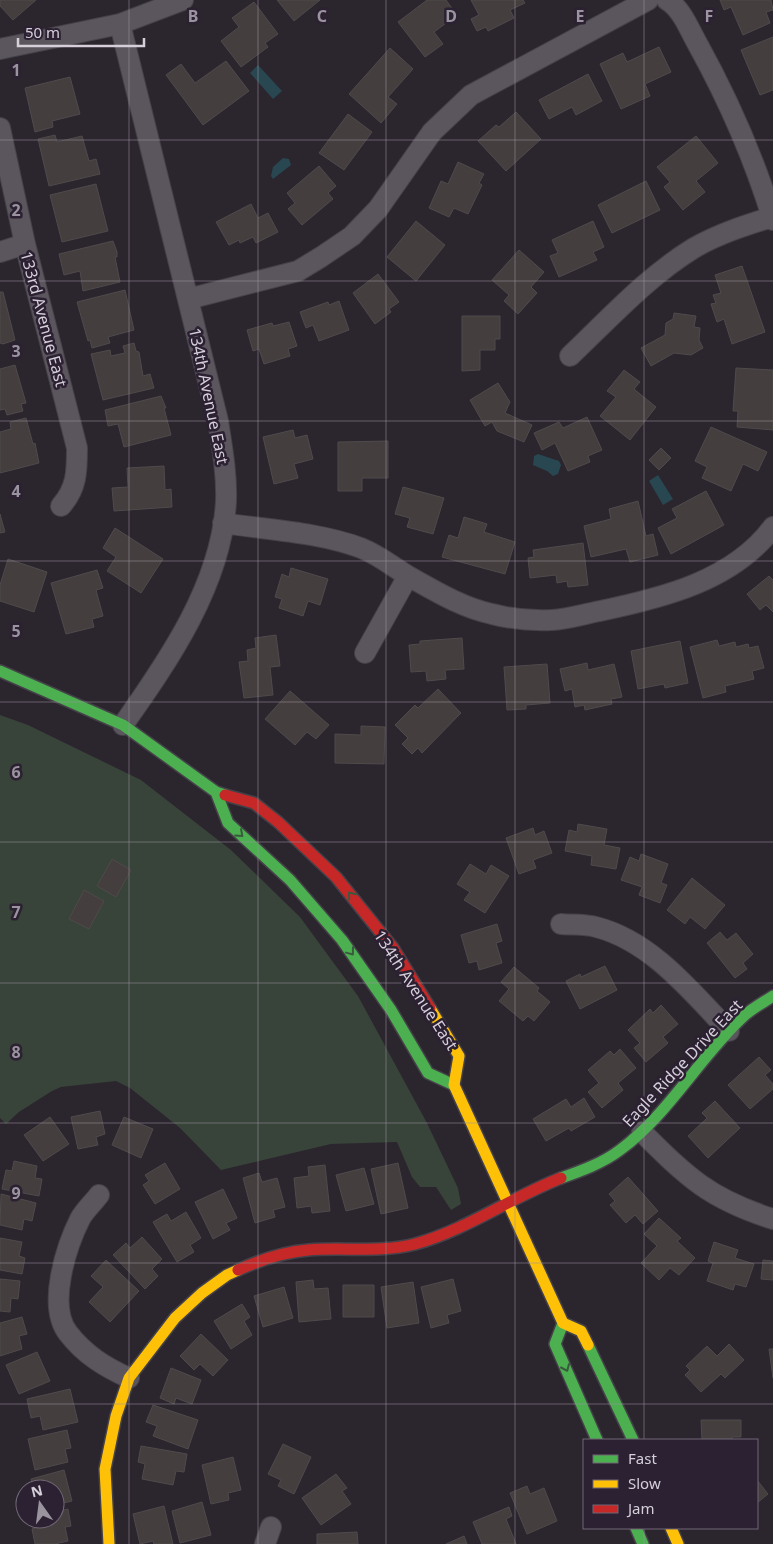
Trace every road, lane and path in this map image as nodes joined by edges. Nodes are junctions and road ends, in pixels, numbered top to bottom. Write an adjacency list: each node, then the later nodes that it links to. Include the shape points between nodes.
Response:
1 (183, 0): 4 (street)
2 (648, 0): 10 (street, via 472,95 432,132 378,209 352,236 322,257 298,270)
3 (667, 0): 7 (street, via 680,12 719,82)
4 (120, 24): 5 (street); 10 (street, 134th Avenue East)
5 (0, 49)
6 (0, 128): 8 (street, 133rd Avenue East)
7 (773, 218): 11 (street, via 728,232 672,263)
8 (25, 244): 9 (street); 12 (street, 133rd Avenue East, via 76,448 76,482 71,495)
9 (0, 252)
10 (188, 299): 13 (street, 134th Avenue East, via 224,459 226,500)
11 (570, 356)
12 (61, 506)
13 (223, 523): 15 (street, via 361,548); 18 (street, 134th Avenue East, via 217,556 192,616)
14 (773, 527): 15 (street, via 738,560 685,590 553,620 491,614 465,605)
15 (408, 576): 16 (street)
16 (365, 653)
17 (0, 671): 18 (street)
18 (123, 725): 19 (street, 134th Avenue East)
19 (216, 792): 23 (street, 134th Avenue East, one-way to 23, via 228,823 290,880 342,940 392,1010 428,1073); 23 (street, 134th Avenue East, one-way to 19, via 459,1056 393,948 336,877 254,803)
20 (561, 924): 22 (street, via 595,926 635,942 664,965)
21 (773, 996): 22 (street, Eagle Ridge Drive East, via 746,1014)
22 (729, 1031): 24 (street, Eagle Ridge Drive East)
23 (454, 1085): 26 (street)
24 (642, 1132): 26 (street, Eagle Ridge Drive East, via 588,1168); 27 (street, via 684,1174 709,1193 743,1210)
25 (99, 1195): 29 (street, via 81,1218 64,1260 58,1289 60,1310 67,1332 83,1349 99,1364)
26 (507, 1202): 28 (street); 29 (street, Eagle Ridge Drive East, via 414,1244 382,1249 308,1250 254,1263 227,1275 182,1312)
27 (773, 1219)
28 (563, 1323): 30 (street, one-way to 30, via 555,1344); 31 (street, via 580,1331)
29 (129, 1378): 34 (street, Eagle Ridge Drive East, via 116,1416 105,1469)
30 (597, 1439)
31 (633, 1439)
32 (636, 1529): 35 (street)
33 (671, 1529): 36 (street)
34 (109, 1544)
35 (643, 1544)
36 (678, 1544)

